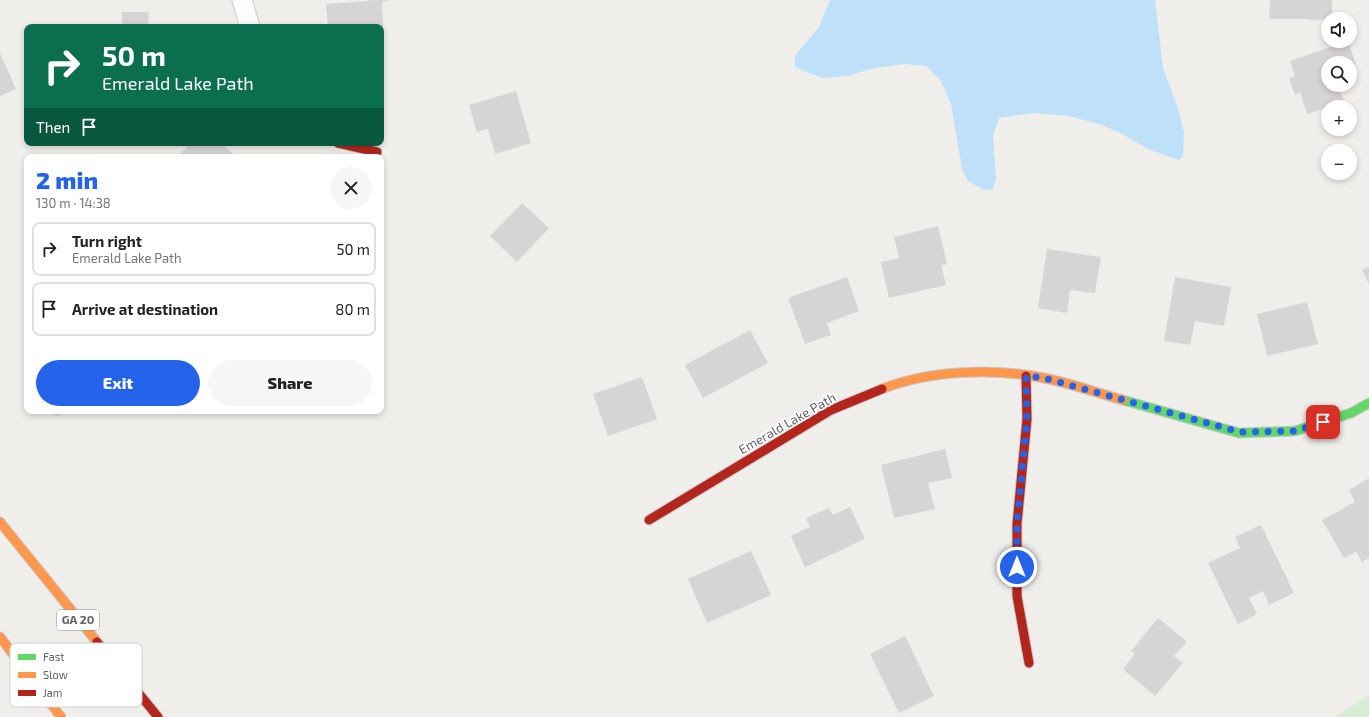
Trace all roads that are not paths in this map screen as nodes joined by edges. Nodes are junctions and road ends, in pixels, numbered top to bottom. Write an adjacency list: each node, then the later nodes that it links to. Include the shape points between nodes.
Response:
1 (242, 0): 2 (street)
2 (249, 24)
3 (351, 146): 4 (main road)
4 (377, 152)
5 (1026, 376): 6 (main road, Emerald Lake Path, via 1044,378 1240,432 1295,431 1351,413); 7 (main road, Emerald Lake Path, via 996,372 945,374 900,382 831,410); 12 (main road, via 1027,419 1017,524 1017,596)
6 (1369, 403)
7 (648, 520)
8 (0, 522): 10 (main road, GA 20)
9 (0, 637): 11 (main road)
10 (98, 643)
11 (10, 650)
12 (1029, 663)
13 (142, 697): 16 (main road, GA 20)
14 (53, 707): 15 (main road)
15 (61, 717)
16 (158, 717)

